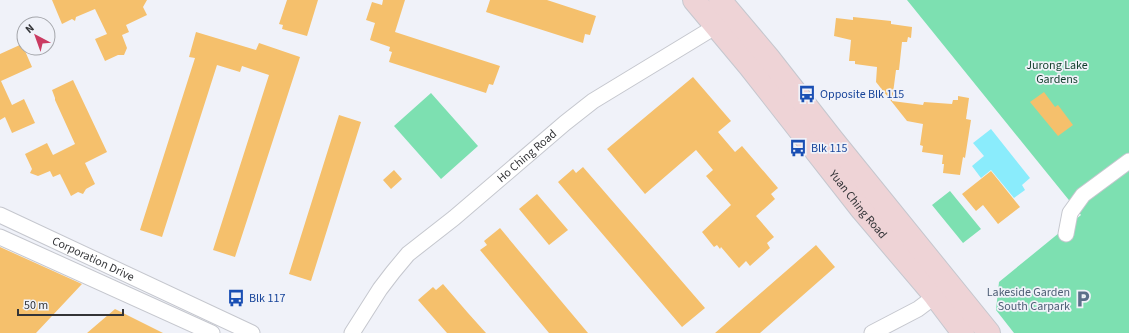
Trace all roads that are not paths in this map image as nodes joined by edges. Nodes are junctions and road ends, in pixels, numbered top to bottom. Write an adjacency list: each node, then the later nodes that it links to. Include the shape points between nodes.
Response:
1 (694, 0): 2 (street, Yuan Ching Road)
2 (723, 14): 7 (street, Yuan Ching Road, via 750,67 862,210); 10 (street, Ho Ching Road, via 593,101 408,254 380,289)
3 (1129, 161): 5 (street, via 1083,195 1070,213)
4 (0, 215): 9 (street, Corporation Drive)
5 (1066, 234)
6 (0, 237): 8 (street, Corporation Drive)
7 (943, 290): 11 (street, via 918,309); 12 (street, Yuan Ching Road); 13 (street, Yuan Ching Road)
8 (212, 333)
9 (252, 333)
10 (352, 333)
11 (872, 333)
12 (963, 333)
13 (989, 333)

